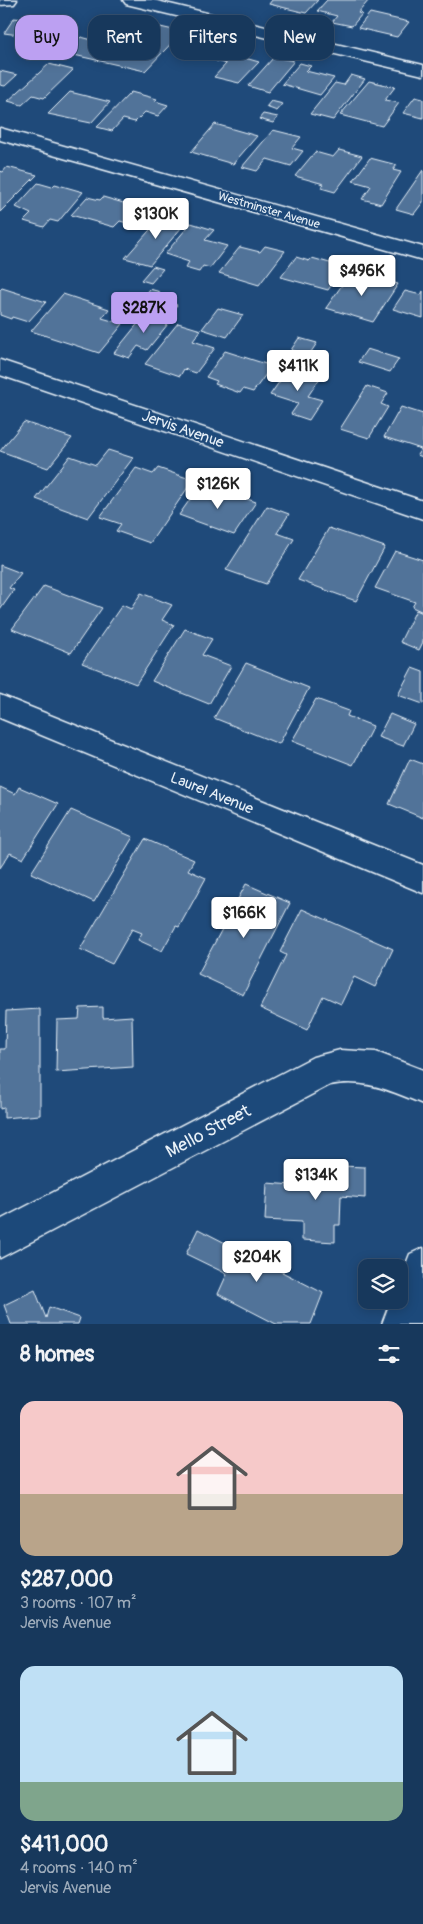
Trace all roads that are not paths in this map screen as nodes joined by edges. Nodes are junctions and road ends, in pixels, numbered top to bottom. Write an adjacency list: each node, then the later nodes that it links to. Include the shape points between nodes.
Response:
1 (0, 0): 2 (street)
2 (8, 0)
3 (132, 0): 4 (street)
4 (423, 70)
5 (0, 134): 6 (street, Westminster Avenue)
6 (423, 254)
7 (0, 367): 8 (street, Jervis Avenue)
8 (423, 510)
9 (0, 706): 10 (street, Laurel Avenue)
10 (423, 879)
11 (423, 1087): 12 (street, Mello Street, via 362,1064 326,1069)
12 (0, 1240)
13 (423, 1267): 14 (street)
14 (401, 1324)

